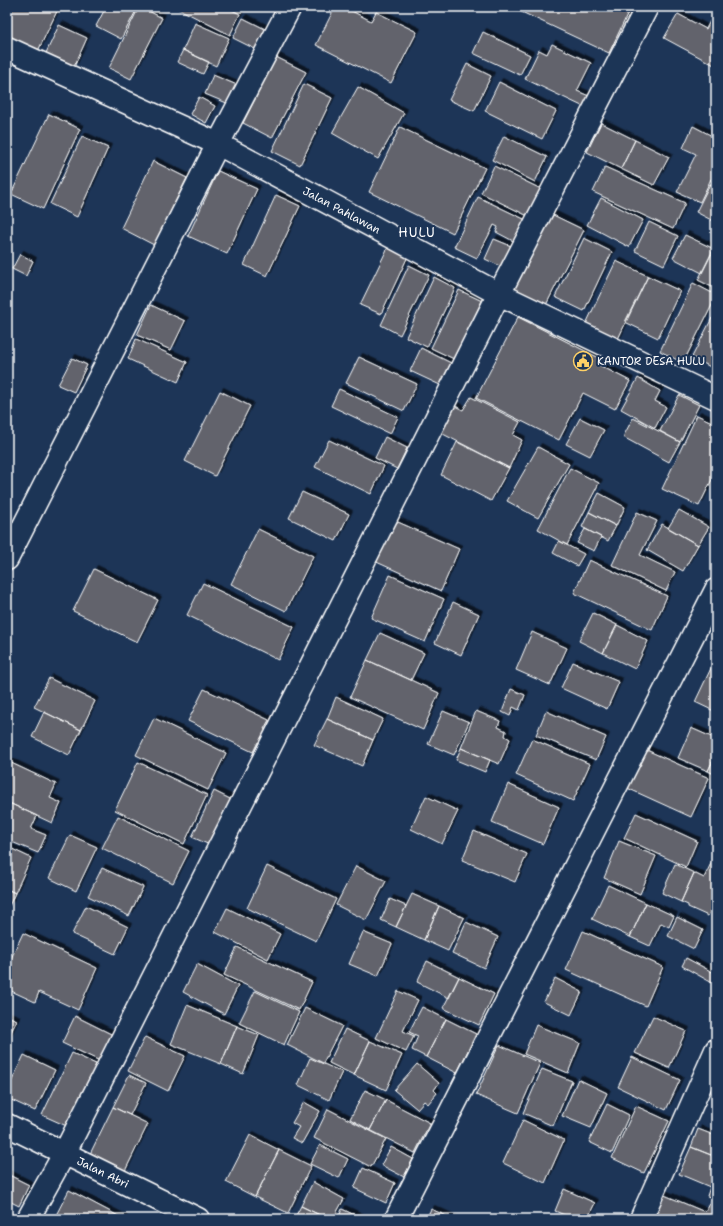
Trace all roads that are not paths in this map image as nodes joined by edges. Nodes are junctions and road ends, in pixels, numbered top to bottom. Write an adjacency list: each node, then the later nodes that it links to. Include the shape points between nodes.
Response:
1 (290, 7): 4 (street)
2 (647, 7): 5 (street)
3 (7, 48): 4 (street, Jalan Pahlawan)
4 (218, 144): 5 (street, Jalan Pahlawan); 7 (street)
5 (499, 294): 6 (street, Jalan Pahlawan); 11 (street)
6 (716, 398)
7 (7, 559)
8 (716, 590): 14 (street)
9 (716, 1050): 15 (street)
10 (7, 1126): 11 (street, Jalan Abri)
11 (64, 1154): 12 (street); 13 (street, Jalan Abri)
12 (28, 1219)
13 (198, 1219)
14 (396, 1219)
15 (641, 1219)

